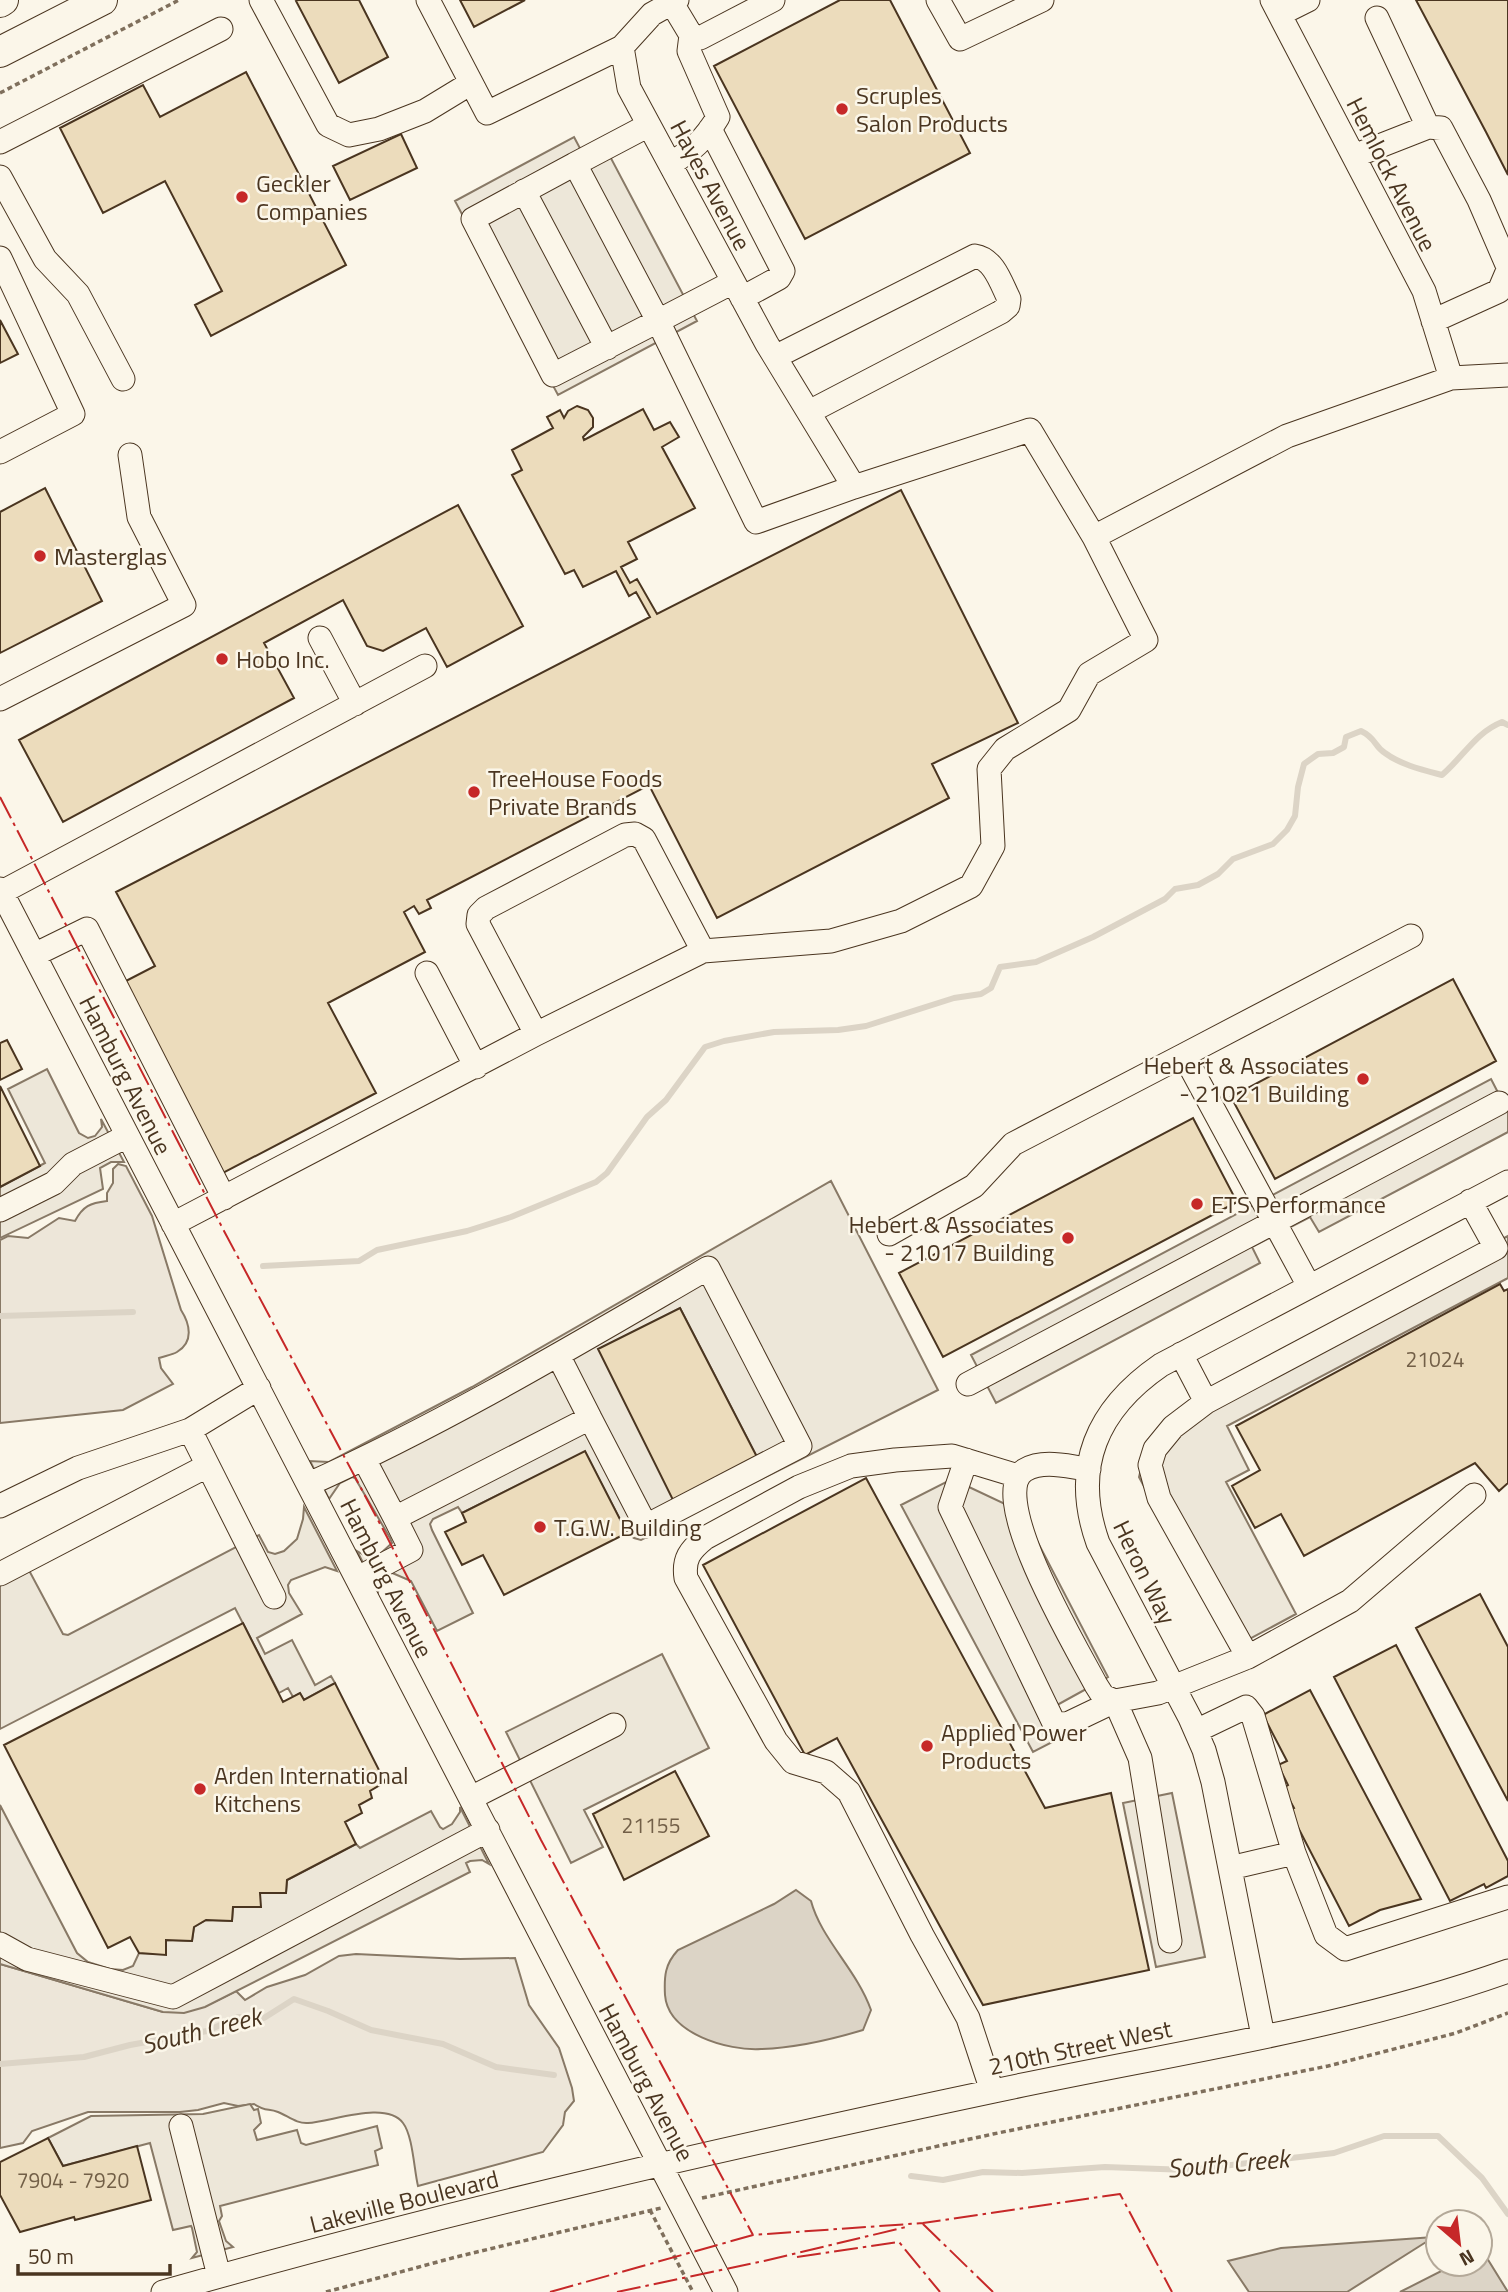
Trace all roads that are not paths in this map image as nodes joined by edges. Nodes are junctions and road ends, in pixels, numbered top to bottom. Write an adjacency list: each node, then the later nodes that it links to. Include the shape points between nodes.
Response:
1 (102, 0): 14 (main road)
2 (261, 0): 15 (street, via 328,125 349,135 425,111)
3 (428, 0): 15 (street)
4 (773, 0): 12 (street, via 700,37)
5 (938, 0): 6 (street, via 960,39)
6 (1042, 0)
7 (1308, 0): 9 (street)
8 (673, 1): 12 (street); 13 (street, via 652,14)
9 (1276, 7): 20 (street, Hemlock Avenue)
10 (1377, 18): 17 (street)
11 (221, 29): 19 (street)
12 (691, 35): 18 (street, via 689,51 718,117)
13 (622, 47): 15 (street, via 487,113); 16 (street, Hayes Avenue, via 629,88)
14 (0, 52)
15 (471, 83)
16 (649, 125): 21 (street); 22 (street, Hayes Avenue)
17 (1428, 127): 20 (street); 26 (street, via 1441,128)
18 (710, 129): 22 (street, via 690,152); 27 (street, via 783,271 779,278)
19 (0, 142)
20 (1354, 156): 29 (street, Hemlock Avenue, via 1423,291)
21 (575, 164): 24 (street); 28 (street)
22 (670, 164): 27 (street, Hayes Avenue)
23 (0, 177): 33 (street, via 45,259 78,293)
24 (524, 191): 30 (street); 30 (street, via 473,219 553,375)
25 (0, 258): 36 (street, via 73,414)
26 (1508, 269): 29 (street, via 1499,290)
27 (738, 290): 28 (street); 31 (street, Hayes Avenue)
28 (658, 321): 30 (street); 38 (street, via 756,522)
29 (1433, 321): 34 (street, Hemlock Avenue)
30 (607, 348)
31 (771, 351): 35 (street, Hayes Avenue); 35 (street, via 975,256 991,264 1009,299 1001,313)
32 (1508, 375): 34 (street)
33 (123, 379)
34 (1451, 379): 39 (street, via 1287,436)
35 (808, 412): 38 (street, Hayes Avenue)
36 (0, 452)
37 (130, 455): 42 (street, via 139,517 184,605)
38 (854, 487): 39 (street, via 1030,430)
39 (1094, 537): 46 (street, via 1146,640 1089,674 1069,710 1005,749 989,769 993,846 971,886 901,921 831,941)
40 (320, 638): 43 (street)
41 (425, 666): 43 (street)
42 (0, 699)
43 (355, 704): 44 (street)
44 (1, 891): 47 (street, Hamburg Avenue)
45 (1411, 936): 50 (street)
46 (703, 951): 49 (street); 49 (street, via 644,839 625,835 479,915 478,924)
47 (34, 955): 53 (street, Hamburg Avenue); 55 (street, via 87,929)
48 (427, 973): 51 (street)
49 (537, 1034): 51 (street)
50 (1184, 1055): 58 (street); 60 (street, via 1013,1144 974,1186)
51 (476, 1067): 55 (street)
52 (1499, 1103): 58 (street)
53 (127, 1136): 57 (street, via 73,1164 54,1183); 59 (street, Hamburg Avenue)
54 (1508, 1182): 56 (street, Heron Way)
55 (224, 1198): 59 (street)
56 (1470, 1201): 61 (street); 62 (street, Heron Way)
57 (0, 1210)
58 (1274, 1222): 62 (street); 65 (street)
59 (173, 1224): 66 (street, Hamburg Avenue)
60 (889, 1234)
61 (1502, 1245): 67 (street)
62 (1309, 1286): 63 (street, Heron Way)
63 (1181, 1354): 67 (street); 73 (street, Heron Way, via 1138,1380 1119,1399 1098,1435)
64 (558, 1355): 68 (street); 68 (street, via 708,1268 800,1446 646,1526); 70 (street)
65 (968, 1384)
66 (259, 1388): 69 (street); 75 (street, Hamburg Avenue)
67 (1206, 1402): 82 (street, via 1173,1427 1154,1449 1150,1465 1159,1498)
68 (590, 1418): 78 (street)
69 (190, 1430): 72 (street); 77 (street, via 78,1468)
70 (364, 1459): 75 (street); 78 (street)
71 (966, 1460): 74 (street); 84 (street, via 950,1507 1054,1723 1067,1724); 96 (street, via 952,1456 851,1466 799,1487 705,1538 684,1563 686,1578 776,1741 793,1762 826,1772 849,1793 968,2018)
72 (207, 1466): 79 (street); 81 (street)
73 (1089, 1469): 74 (street, via 1040,1464); 83 (street, Heron Way, via 1088,1503 1098,1543)
74 (1018, 1476): 84 (street, via 1014,1487 1017,1520 1028,1552 1096,1685 1103,1696)
75 (309, 1484): 80 (street, Hamburg Avenue)
76 (1474, 1495): 82 (street, via 1350,1601)
77 (0, 1506)
78 (395, 1518): 80 (street, via 411,1550)
79 (0, 1574)
80 (358, 1578): 87 (street, Hamburg Avenue)
81 (274, 1597)
82 (1248, 1657): 83 (street)
83 (1173, 1686): 84 (street); 86 (street, Heron Way)
84 (1115, 1701): 92 (street, via 1140,1758)
85 (614, 1725): 87 (street)
86 (1196, 1731): 89 (street, via 1246,1707 1253,1716); 90 (street, Heron Way, via 1209,1766)
87 (471, 1798): 88 (street, Hamburg Avenue)
88 (488, 1829): 93 (street, via 173,1997 27,1959); 98 (street, Hamburg Avenue)
89 (1294, 1853): 90 (street); 91 (street, via 1326,1935 1345,1949)
90 (1230, 1868): 95 (street, Heron Way)
91 (1508, 1897)
92 (1170, 1941)
93 (0, 1944)
94 (1508, 1971): 95 (street, 210th Street West, via 1381,2012)
95 (1263, 2036): 96 (street, 210th Street West)
96 (992, 2091): 98 (street, 210th Street West)
97 (181, 2126): 99 (street)
98 (659, 2163): 99 (street, Lakeville Boulevard); 101 (street, Hamburg Avenue)
99 (219, 2276): 100 (street, Lakeville Boulevard)
100 (163, 2292)
101 (726, 2292)

